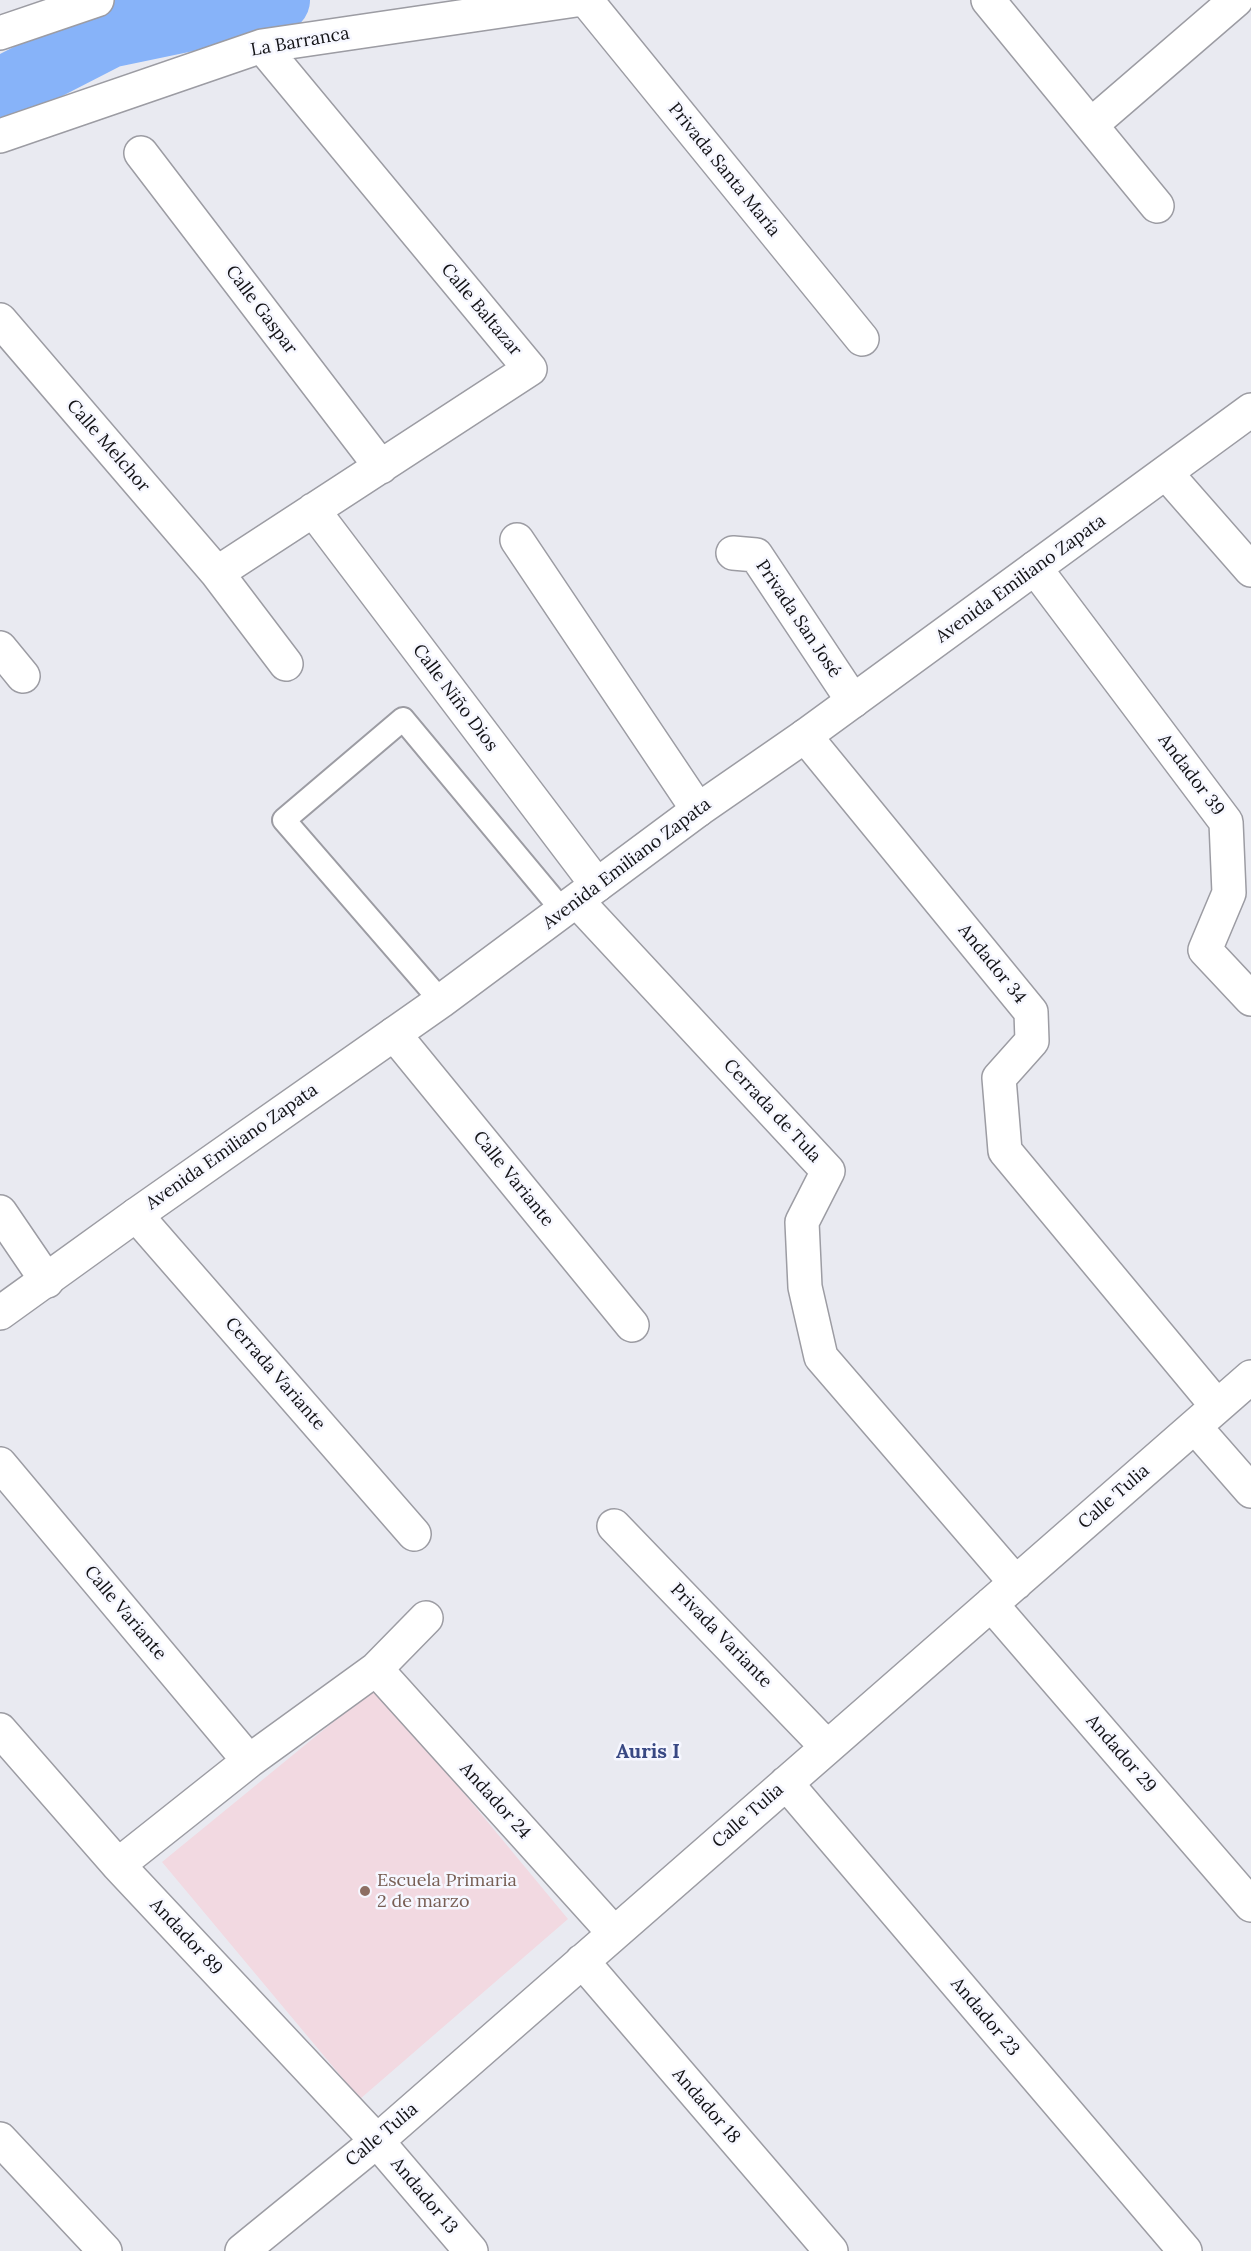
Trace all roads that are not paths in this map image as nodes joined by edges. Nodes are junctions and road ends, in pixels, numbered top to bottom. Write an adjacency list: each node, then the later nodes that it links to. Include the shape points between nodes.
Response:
1 (97, 0): 6 (street)
2 (576, 0): 7 (street, La Barranca)
3 (586, 0): 13 (street, Privada Santa María)
4 (988, 0): 8 (street)
5 (1236, 0): 8 (street)
6 (0, 33)
7 (262, 46): 9 (street, La Barranca); 15 (street, Calle Baltazar, via 531,369)
8 (1091, 125): 11 (street)
9 (0, 136)
10 (141, 153): 15 (street, Calle Gaspar)
11 (1156, 206)
12 (0, 320): 22 (street, Calle Melchor)
13 (862, 339)
14 (1251, 410): 16 (street, Avenida Emiliano Zapata)
15 (381, 467): 17 (street, Calle Baltazar)
16 (1166, 473): 20 (street, Avenida Emiliano Zapata); 21 (street)
17 (313, 510): 22 (street, Calle Baltazar); 29 (street, Calle Niño Dios)
18 (517, 540): 28 (street)
19 (734, 553): 26 (street, Privada San José, via 756,555)
20 (1035, 568): 26 (street, Avenida Emiliano Zapata); 30 (street, Andador 39, via 1226,822 1229,894 1205,950)
21 (1251, 570)
22 (217, 573): 24 (street, Calle Melchor)
23 (0, 648): 25 (street)
24 (286, 664)
25 (23, 676)
26 (853, 701): 27 (street, Avenida Emiliano Zapata)
27 (805, 736): 28 (street, Avenida Emiliano Zapata); 39 (street, Andador 34, via 1031,1012 1032,1041 999,1077 1005,1151)
28 (699, 810): 29 (street, Avenida Emiliano Zapata)
29 (579, 899): 31 (street, Avenida Emiliano Zapata); 31 (lane, via 403,719 284,820); 44 (street, Cerrada de Tula, via 828,1171 802,1222 805,1287 820,1357)
30 (1251, 999)
31 (441, 1001): 32 (street, Avenida Emiliano Zapata)
32 (394, 1034): 34 (street, Avenida Emiliano Zapata); 37 (street, Calle Variante)
33 (0, 1212): 35 (street)
34 (136, 1215): 35 (street, Avenida Emiliano Zapata); 43 (street, Cerrada Variante)
35 (47, 1281): 36 (street, Avenida Emiliano Zapata)
36 (0, 1313)
37 (632, 1325)
38 (1251, 1377): 39 (street, Calle Tulia)
39 (1206, 1417): 41 (street, Andador 34); 44 (street, Calle Tulia)
40 (0, 1464): 50 (street, Calle Variante)
41 (1251, 1491)
42 (614, 1526): 49 (street, Privada Variante)
43 (414, 1534)
44 (1016, 1583): 45 (street, Calle Tulia)
45 (991, 1604): 49 (street, Calle Tulia); 53 (street, Andador 29)
46 (426, 1618): 47 (street)
47 (376, 1669): 50 (street); 54 (street, Andador 24)
48 (0, 1730): 52 (street, Andador 89)
49 (827, 1746): 51 (street, Calle Tulia)
50 (249, 1761): 52 (street)
51 (786, 1783): 54 (street, Calle Tulia); 62 (street, Andador 23)
52 (118, 1865): 57 (street, Andador 89)
53 (1251, 1905)
54 (614, 1933): 55 (street, Calle Tulia)
55 (582, 1961): 57 (street, Calle Tulia); 61 (street, Andador 18)
56 (0, 2139): 58 (street)
57 (377, 2141): 59 (street, Calle Tulia); 60 (street, Andador 13)
58 (105, 2251)
59 (242, 2251)
60 (471, 2251)
61 (831, 2251)
62 (1185, 2251)

